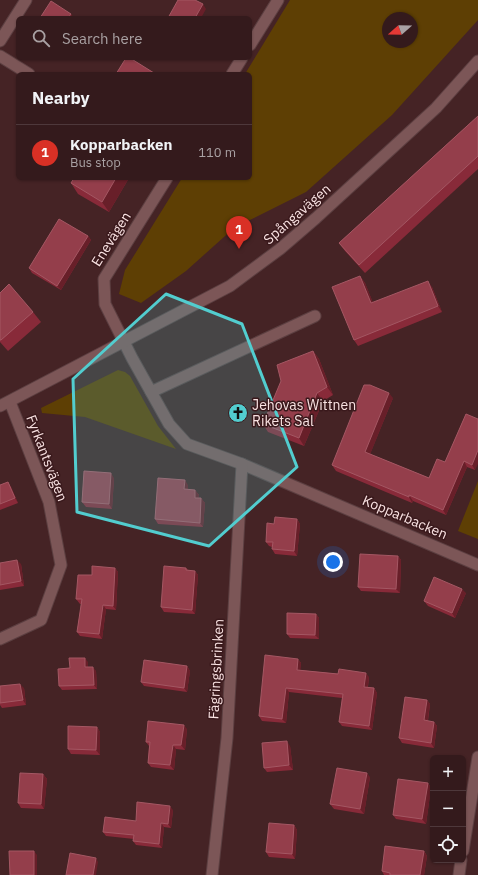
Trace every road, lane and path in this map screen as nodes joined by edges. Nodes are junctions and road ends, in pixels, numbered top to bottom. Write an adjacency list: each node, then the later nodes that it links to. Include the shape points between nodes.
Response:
1 (26, 0): 3 (street)
2 (278, 0): 4 (street)
3 (0, 41)
4 (252, 42)
5 (0, 56): 8 (street)
6 (241, 60): 9 (street)
7 (478, 61): 12 (street, Spångavägen, via 436,108 280,249 230,286)
8 (26, 72)
9 (233, 72)
10 (166, 180): 12 (street, Enevägen, via 104,279 106,304)
11 (315, 316): 13 (street)
12 (124, 342): 13 (street, Kopparbacken); 14 (street, Spångavägen)
13 (151, 392): 15 (street, Kopparbacken, via 169,424 187,444)
14 (5, 404): 17 (street, Fyrkantsvägen, via 49,502 61,565 41,620)
15 (242, 464): 16 (street, Kopparbacken); 21 (street, Fägringsbrinken, via 227,738)
16 (478, 565)
17 (0, 639)
18 (478, 757): 19 (street)
19 (466, 832)
20 (461, 863): 22 (street)
21 (212, 875)
22 (459, 875)

